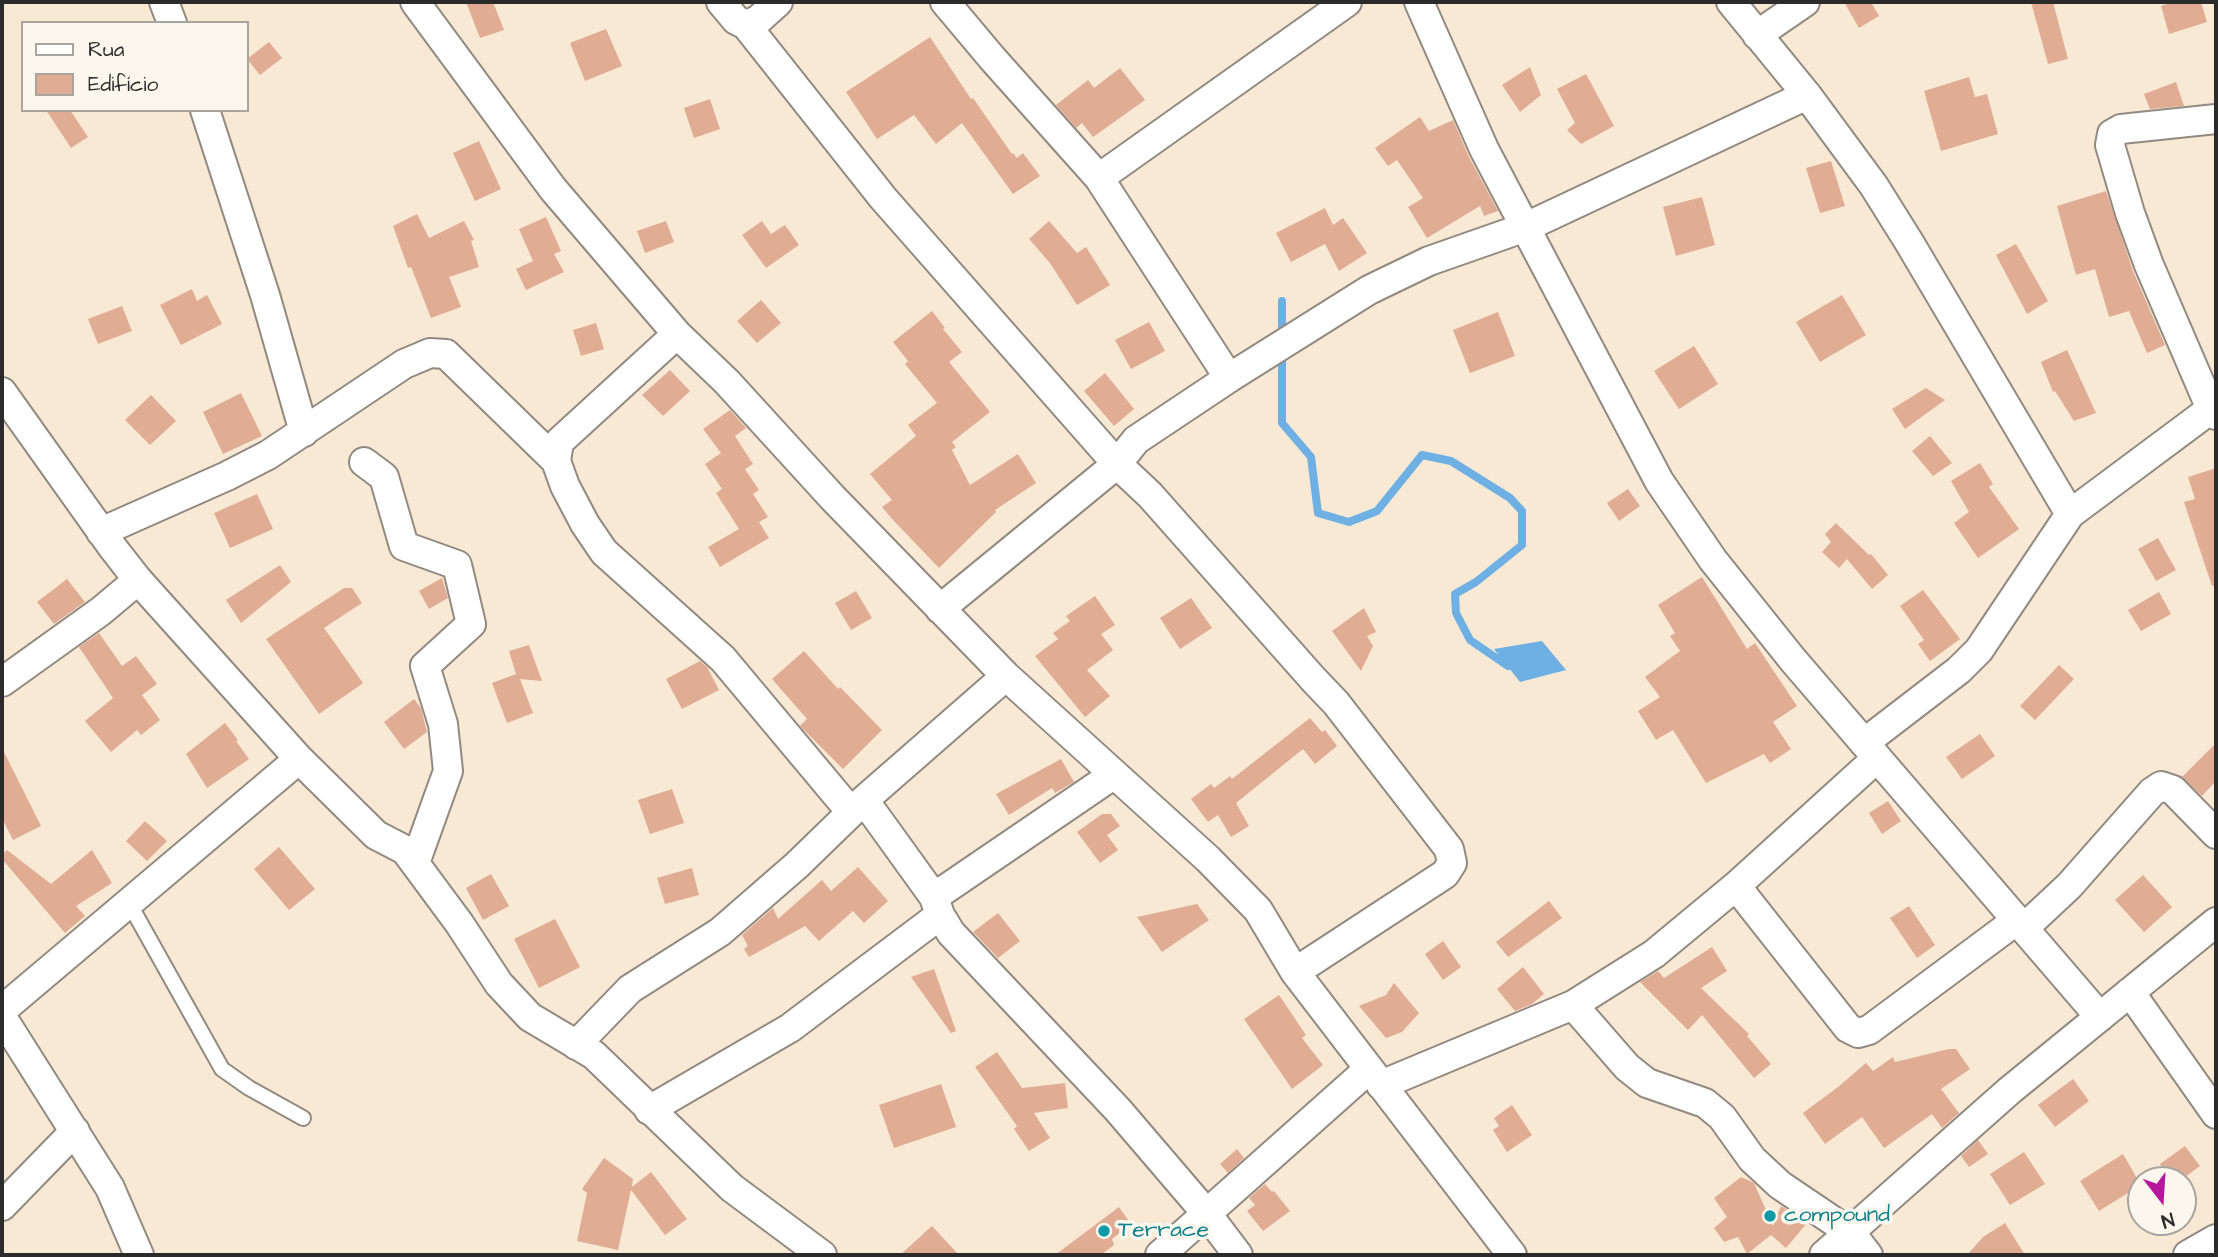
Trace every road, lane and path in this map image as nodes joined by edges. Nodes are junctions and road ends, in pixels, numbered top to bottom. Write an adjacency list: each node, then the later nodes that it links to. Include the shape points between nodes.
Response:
1 (164, 2): 10 (street)
2 (415, 2): 18 (street, via 553,189)
3 (721, 2): 11 (street)
4 (778, 2): 11 (street)
5 (945, 2): 16 (street)
6 (1347, 2): 16 (street)
7 (1419, 2): 17 (street, via 1484,149)
8 (1731, 2): 12 (street)
9 (1805, 2): 12 (street)
10 (171, 21)
11 (746, 25): 25 (street, via 883,198)
12 (1757, 34): 13 (street)
13 (1807, 94): 17 (street); 26 (street, via 1874,186)
14 (206, 112): 22 (street)
15 (2216, 119): 21 (street, via 2121,129 2112,134 2110,145 2149,265)
16 (1099, 178): 19 (street)
17 (1526, 227): 19 (street, via 1429,261 1369,290); 32 (street, via 1659,481 1713,560)
18 (677, 334): 23 (street, via 559,442); 29 (street)
19 (1229, 378): 25 (street, via 1136,440)
20 (2, 392): 27 (street)
21 (2213, 412): 26 (street)
22 (304, 432): 23 (street, via 404,364 430,353 446,354); 27 (street, via 227,477)
23 (556, 461): 35 (street, via 585,524 604,552 723,659)
24 (364, 462): 37 (street, via 384,477 404,546 457,565 471,624 425,666 443,724 448,771)
25 (1116, 464): 29 (street); 43 (street, via 1150,495 1336,703 1449,849 1452,863 1445,874)
26 (2070, 514): 32 (street, via 1979,650)
27 (101, 532): 28 (street)
28 (138, 580): 31 (street); 33 (street)
29 (940, 609): 30 (street)
30 (1006, 676): 34 (street); 35 (street)
31 (2, 682)
32 (1871, 750): 38 (street); 42 (street)
33 (299, 759): 37 (street, via 376,835 405,850); 39 (street)
34 (1113, 775): 40 (street); 43 (street, via 1241,891)
35 (858, 806): 40 (street); 49 (street, via 720,932 630,989)
36 (2216, 834): 42 (street, via 2173,790 2161,786 2069,886)
37 (415, 863): 49 (street, via 499,985 530,1017)
38 (1736, 886): 42 (street, via 1848,1028 1858,1032 1868,1030); 45 (street, via 1654,954)
39 (129, 903): 46 (street); 53 (lane, via 222,1069)
40 (937, 906): 51 (street, via 790,1028); 56 (street, via 951,933 1118,1110)
41 (2216, 922): 44 (street)
42 (2021, 924): 48 (street)
43 (1296, 972): 50 (street)
44 (2130, 992): 48 (street); 52 (street)
45 (1573, 1005): 50 (street); 58 (street, via 1627,1067 1647,1083 1704,1103 1722,1117 1752,1159 1780,1185)
46 (2, 1010)
47 (2, 1017): 54 (street)
48 (2100, 1017): 58 (street, via 2009,1091)
49 (576, 1045): 51 (street, via 594,1055)
50 (1375, 1077): 56 (street); 63 (street)
51 (649, 1110): 59 (street, via 732,1188)
52 (2216, 1114)
53 (303, 1118)
54 (75, 1130): 55 (street); 60 (street, via 110,1188)
55 (2, 1206)
56 (1207, 1214): 61 (street); 62 (street)
57 (2216, 1239): 65 (street)
58 (1859, 1244): 64 (street)
59 (819, 1254)
60 (139, 1255)
61 (1160, 1255)
62 (1238, 1255)
63 (1512, 1255)
64 (1824, 1255)
65 (2188, 1255)

